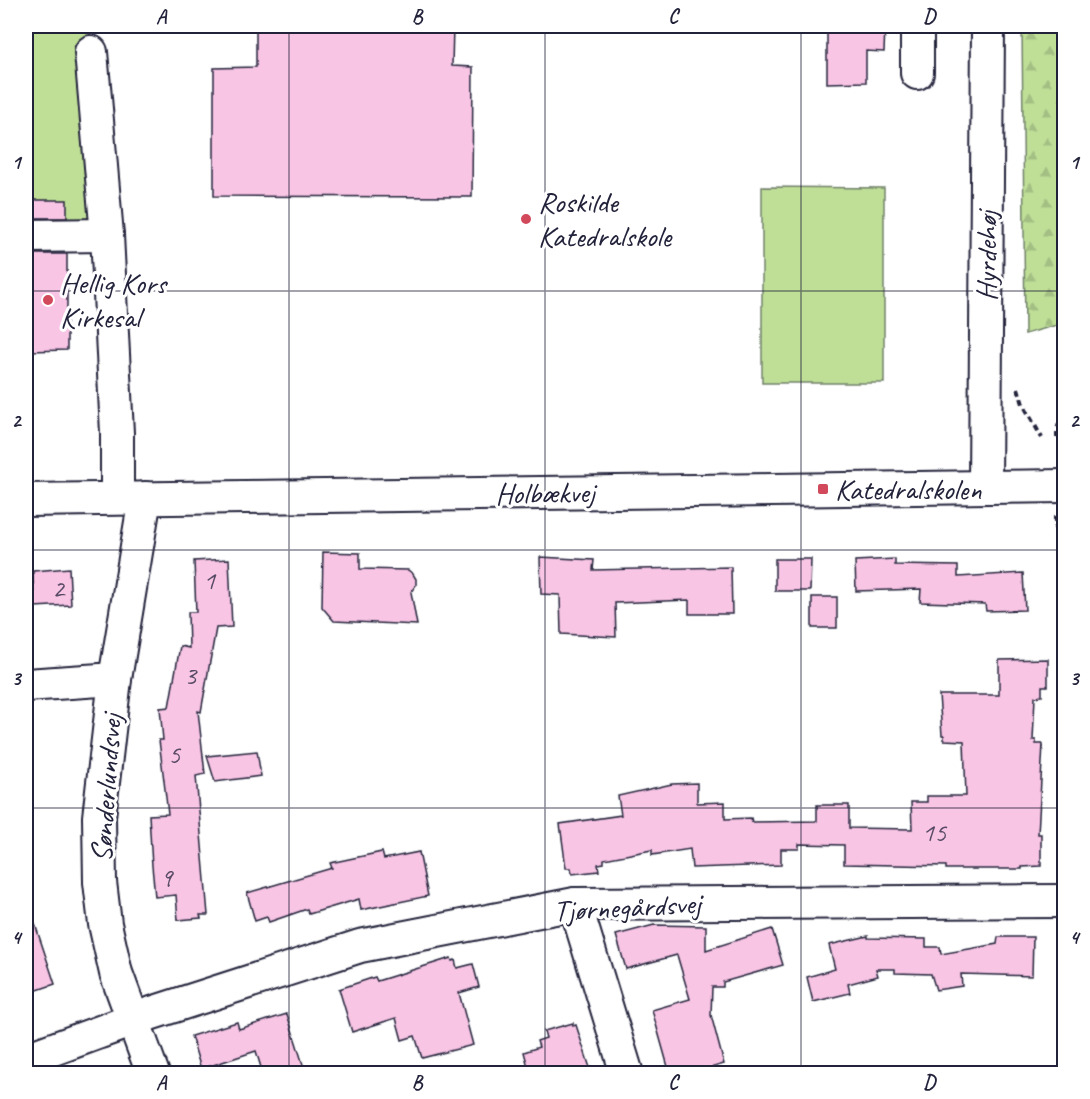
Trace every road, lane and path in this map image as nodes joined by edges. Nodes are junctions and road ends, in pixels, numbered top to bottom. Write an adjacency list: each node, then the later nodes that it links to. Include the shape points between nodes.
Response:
1 (917, 26): 4 (street)
2 (988, 26): 10 (street, Hyrdehøj)
3 (91, 52): 5 (street, Sønderlundsvej)
4 (917, 73)
5 (107, 235): 6 (street); 11 (street, Sønderlundsvej, via 117,433)
6 (26, 236)
7 (1065, 412): 8 (path)
8 (1057, 438)
9 (1065, 486): 10 (street, Holbækvej)
10 (985, 487): 11 (street, Holbækvej)
11 (131, 498): 12 (street, Holbækvej); 13 (street, Sønderlundsvej)
12 (26, 500)
13 (115, 679): 14 (street); 17 (street, Sønderlundsvej, via 99,817 100,882 116,973)
14 (26, 685)
15 (1065, 901): 16 (street, Tjørnegårdsvej)
16 (575, 904): 17 (street, Tjørnegårdsvej, via 360,946); 20 (street)
17 (132, 1020): 18 (street, Tjørnegårdsvej); 19 (street, Sønderlundsvej)
18 (26, 1059)
19 (153, 1074)
20 (627, 1074)

